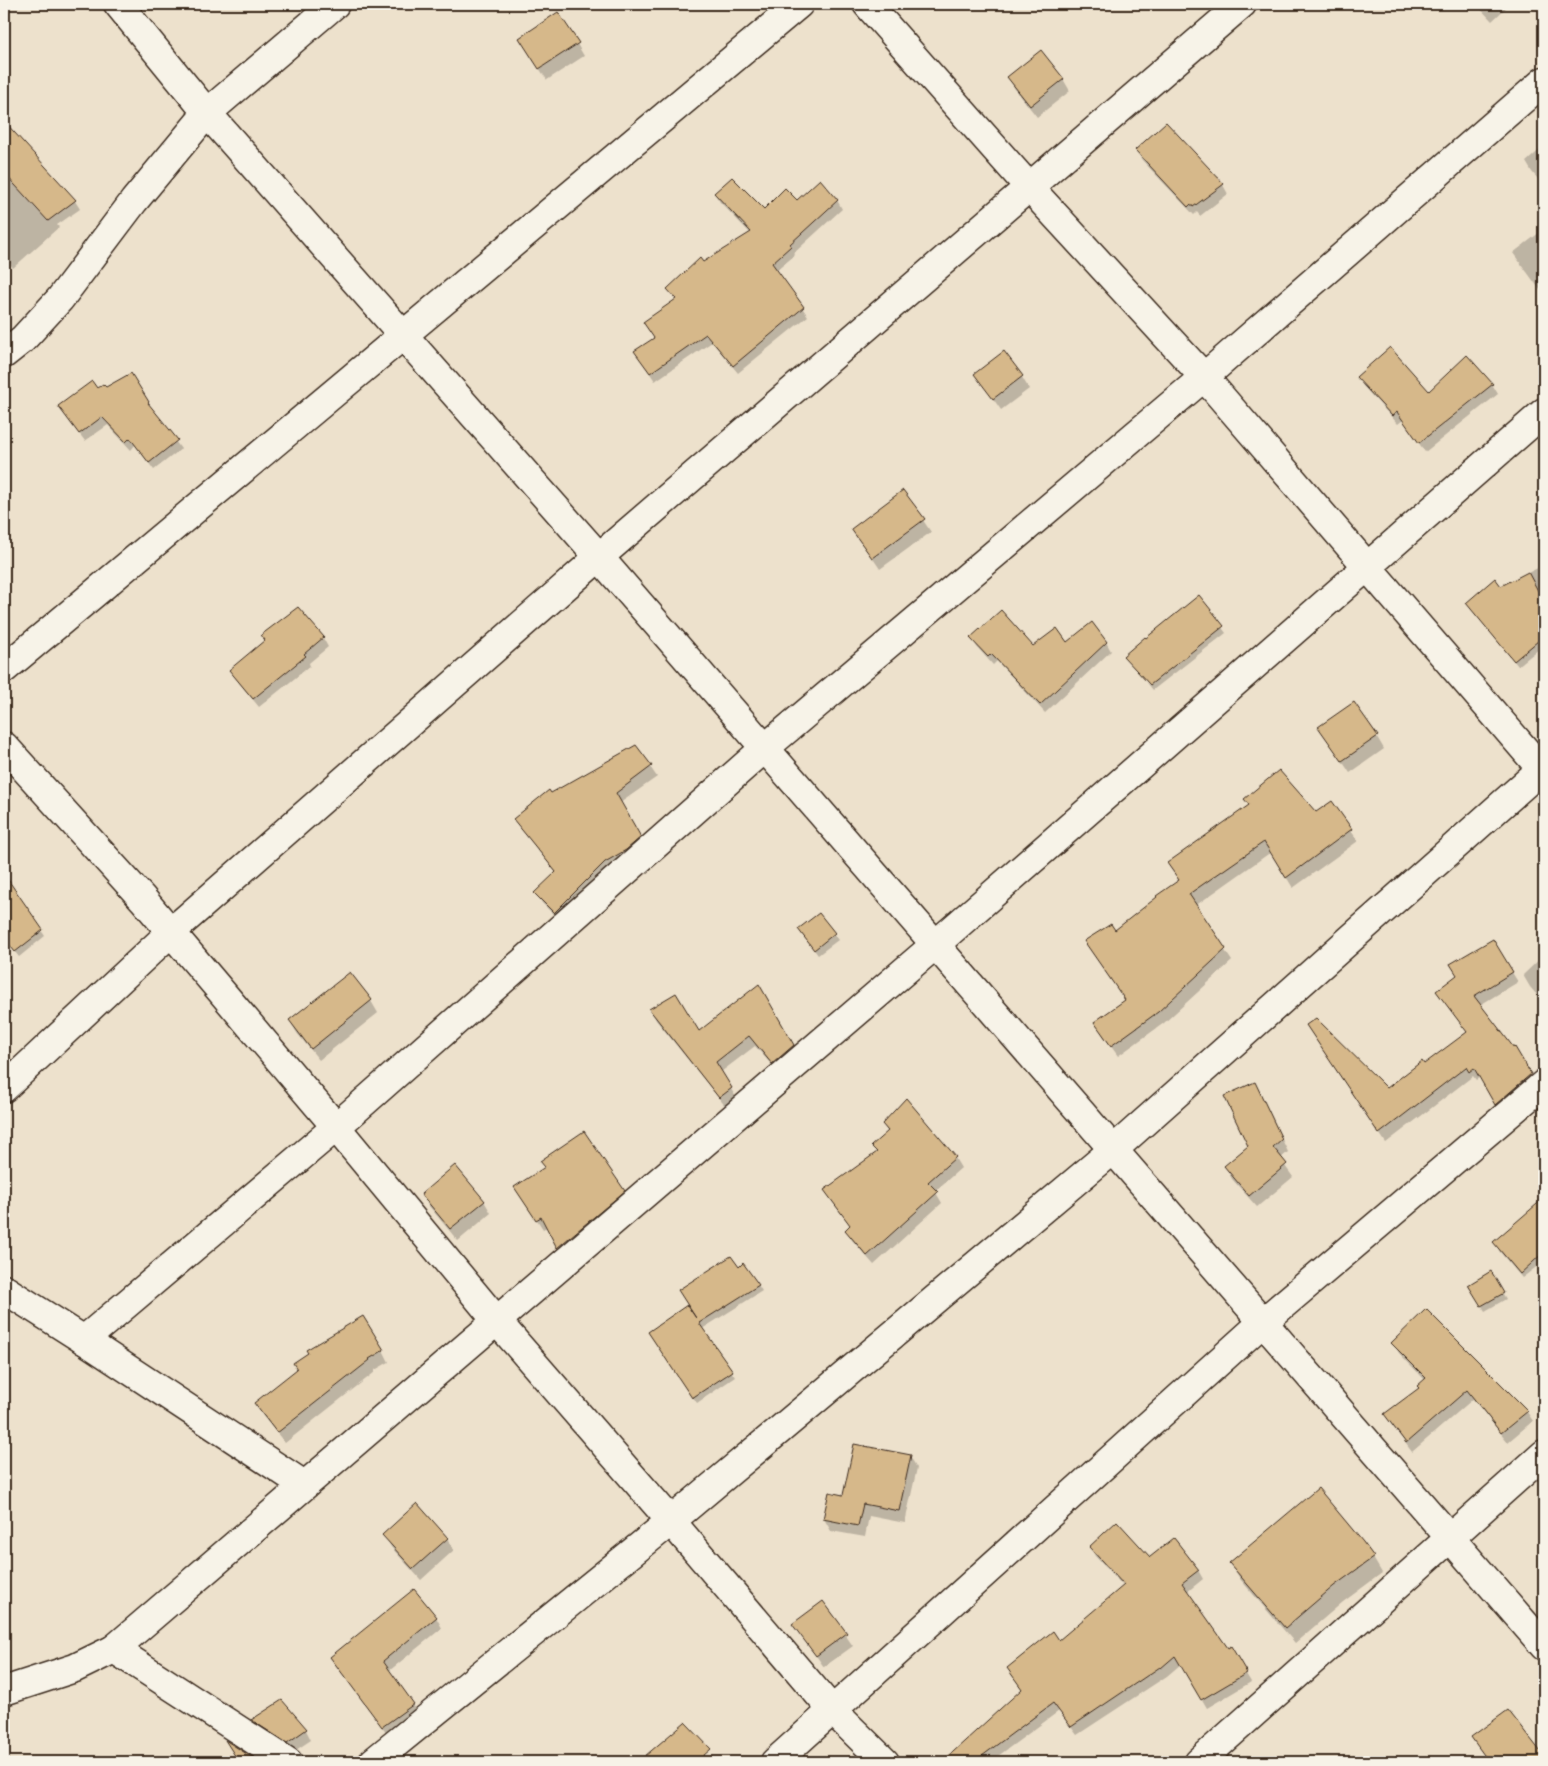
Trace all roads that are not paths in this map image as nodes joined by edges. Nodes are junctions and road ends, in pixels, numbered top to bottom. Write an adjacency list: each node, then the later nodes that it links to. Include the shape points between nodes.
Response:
1 (118, 4): 7 (street)
2 (335, 4): 7 (street)
3 (798, 4): 9 (street)
4 (867, 4): 8 (street)
5 (1242, 4): 8 (street)
6 (1544, 81): 11 (street)
7 (207, 113): 9 (street); 10 (street, via 134,200 60,298 23,339)
8 (1029, 187): 11 (street); 13 (street)
9 (402, 336): 13 (street); 15 (street)
10 (4, 354)
11 (1204, 376): 14 (street); 17 (street)
12 (1544, 412): 14 (street)
13 (599, 557): 17 (street); 19 (street)
14 (1368, 568): 18 (street); 20 (street)
15 (4, 669)
16 (4, 746): 19 (street)
17 (765, 748): 20 (street); 23 (street)
18 (1544, 769): 24 (street)
19 (171, 932): 22 (street); 23 (street)
20 (936, 944): 24 (street); 26 (street)
21 (1544, 1084): 27 (street)
22 (4, 1088)
23 (336, 1127): 26 (street); 28 (street)
24 (1114, 1150): 27 (street); 31 (street)
25 (4, 1289): 28 (street)
26 (496, 1320): 30 (street); 31 (street)
27 (1262, 1322): 32 (street); 36 (street)
28 (84, 1340): 30 (street)
29 (1544, 1454): 32 (street)
30 (304, 1485): 34 (street)
31 (671, 1520): 36 (street); 38 (street)
32 (1451, 1539): 33 (street); 41 (street)
33 (1544, 1646)
34 (114, 1649): 35 (street, via 75,1668); 37 (street)
35 (4, 1691)
36 (832, 1710): 39 (street); 40 (street)
37 (288, 1762)
38 (373, 1762)
39 (775, 1762)
40 (885, 1762)
41 (1199, 1762)

